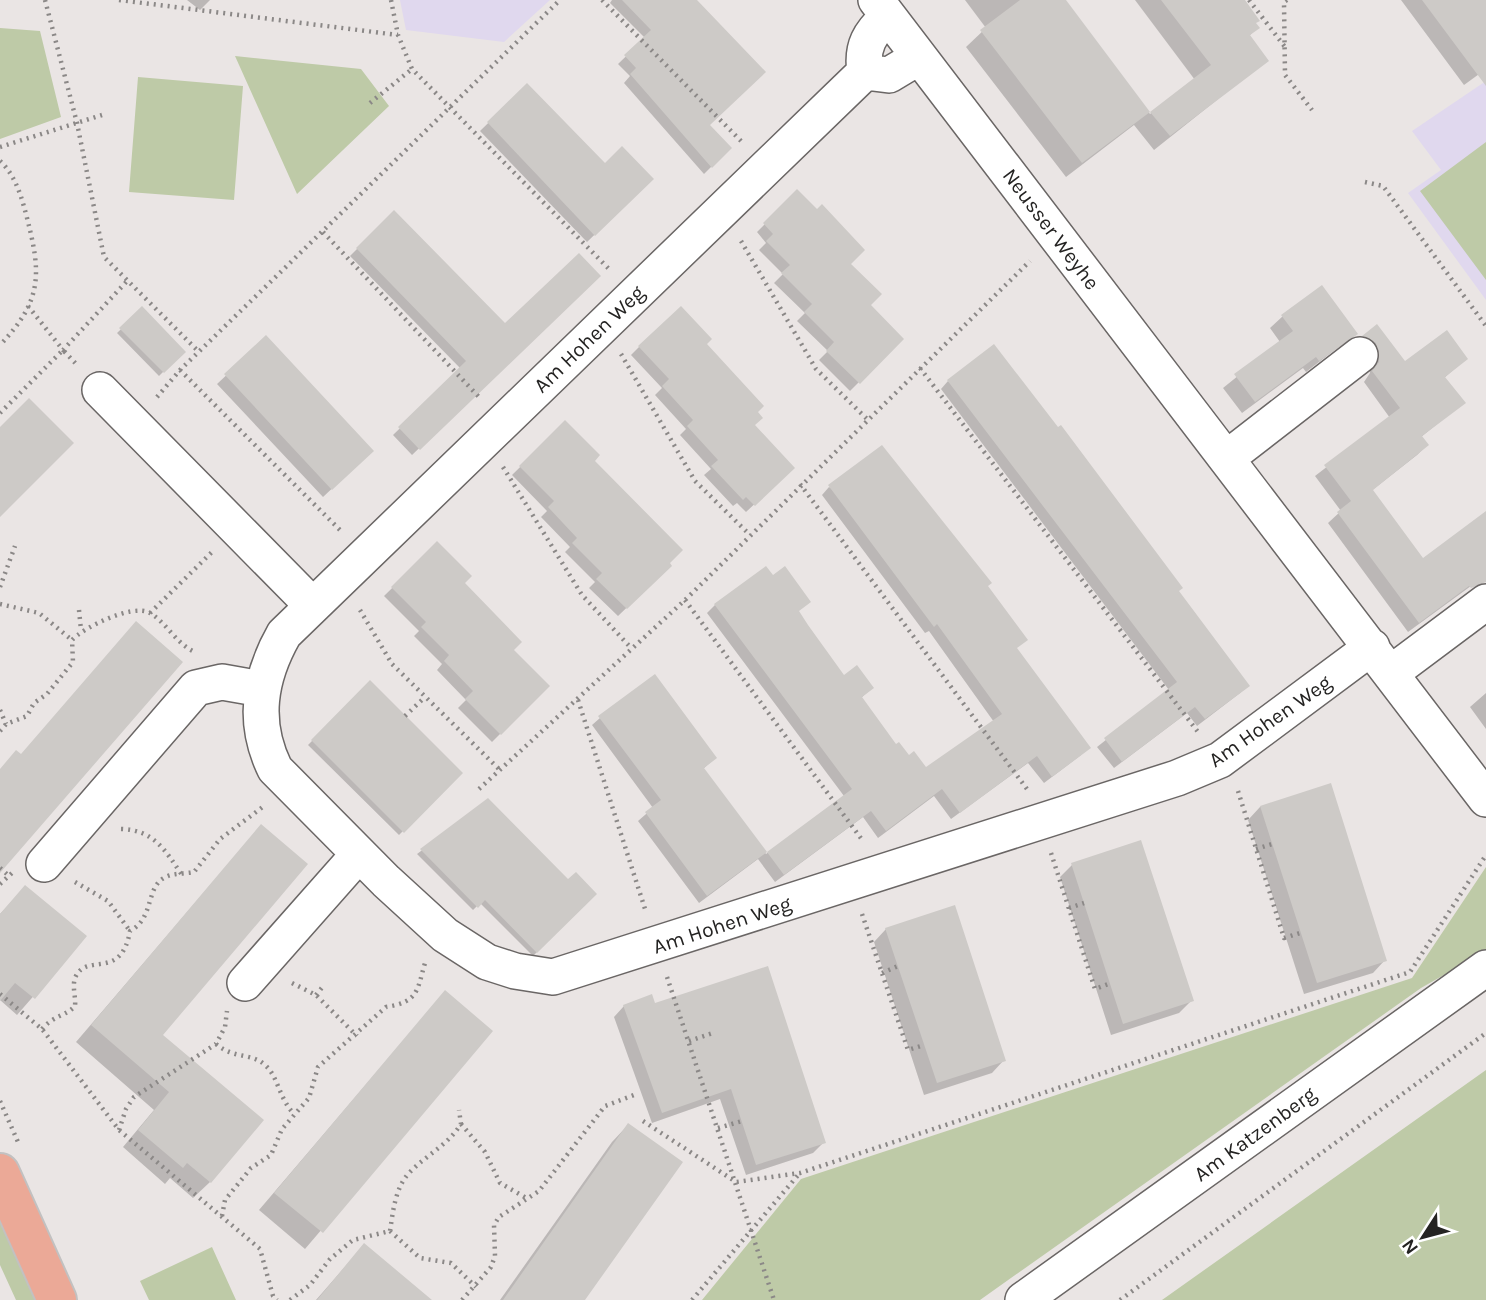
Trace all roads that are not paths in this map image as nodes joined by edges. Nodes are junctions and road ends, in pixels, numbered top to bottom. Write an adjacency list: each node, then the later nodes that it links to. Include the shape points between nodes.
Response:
1 (882, 8): 2 (street, Neusser Weyhe); 3 (street, via 865,47)
2 (919, 57): 3 (street, via 889,75); 6 (street, Neusser Weyhe)
3 (865, 72): 8 (street, Am Hohen Weg)
4 (1360, 355): 6 (street)
5 (100, 390): 8 (street)
6 (1227, 458): 9 (street, Neusser Weyhe)
7 (1486, 602): 9 (street)
8 (312, 605): 10 (street, Am Hohen Weg, via 284,634)
9 (1382, 660): 11 (street, Neusser Weyhe); 12 (street, Am Hohen Weg, via 1220,760 1041,823 553,977 487,962 445,935)
10 (262, 689): 12 (street, Am Hohen Weg, via 259,709 266,751 275,769); 13 (street, via 222,681 196,688)
11 (1486, 799)
12 (359, 854): 15 (street)
13 (58, 871)
14 (1486, 968): 18 (street, Am Katzenberg)
15 (245, 983)
16 (0, 1173): 17 (main road)
17 (57, 1300)
18 (1023, 1300)

